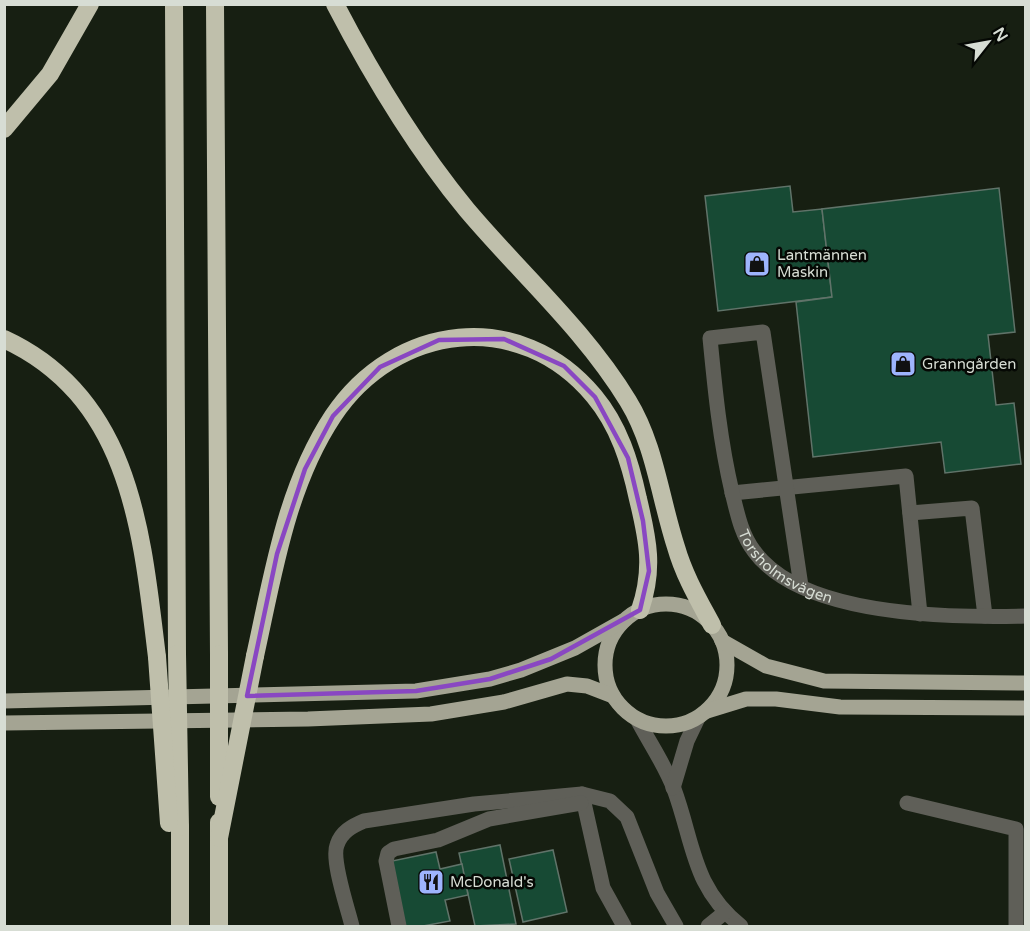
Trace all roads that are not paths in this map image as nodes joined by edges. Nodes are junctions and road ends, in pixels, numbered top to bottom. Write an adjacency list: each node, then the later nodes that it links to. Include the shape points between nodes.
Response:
1 (90, 4): 5 (highway, via 50,74)
2 (174, 4): 28 (highway, bridge)
3 (215, 4): 29 (highway, bridge)
4 (335, 4): 16 (highway, via 382,90 434,168 585,340 629,403 649,446 684,570)
5 (4, 129)
6 (4, 339): 28 (highway, bridge, via 51,365 70,384 89,407 120,462 145,561)
7 (786, 486): 8 (street); 8 (street, Torsholmsvägen, via 763,332 710,338 720,441); 9 (street, via 906,476); 10 (street)
8 (732, 493): 10 (street, Torsholmsvägen, via 739,522 754,551 783,579)
9 (910, 513): 12 (street); 13 (street, via 972,508)
10 (801, 586): 12 (street, Torsholmsvägen, via 898,614)
11 (639, 610): 15 (main road); 16 (main road, via 659,604 678,605 697,612); 29 (highway, bridge, via 648,584 649,550 628,458 608,416 581,382 544,354 504,339 460,337 418,346 389,361 363,380 333,416 293,500 277,554)
12 (920, 614): 13 (street, Torsholmsvägen)
13 (985, 616): 14 (street, Torsholmsvägen)
14 (1026, 616)
15 (624, 621): 19 (main road, via 606,651 605,674); 20 (main road, via 521,670 416,691)
16 (712, 625): 17 (main road)
17 (722, 641): 18 (main road, via 766,666 824,681); 22 (main road, via 728,666 726,678 719,696)
18 (1026, 683)
19 (613, 696): 23 (main road); 24 (main road, via 587,686 567,684 504,702 432,714)
20 (4, 701)
21 (1026, 708): 22 (main road, via 840,706 746,699)
22 (703, 715): 23 (main road, via 668,727); 25 (street, via 687,741)
23 (637, 719): 25 (street)
24 (4, 723)
25 (673, 788): 30 (street, via 701,880)
26 (583, 799): 33 (street, via 474,804 364,821 350,827 341,836 335,854); 34 (street, via 489,819 438,840 388,853 386,861); 35 (street, via 603,888); 36 (street, via 610,801 627,817 657,892)
27 (908, 803): 39 (street, via 1016,829)
28 (175, 827): 31 (highway)
29 (219, 838): 32 (highway)
30 (724, 913): 37 (street); 38 (street)
31 (180, 926)
32 (219, 927)
33 (352, 927)
34 (399, 927)
35 (624, 927)
36 (676, 927)
37 (708, 927)
38 (741, 927)
39 (1016, 927)

